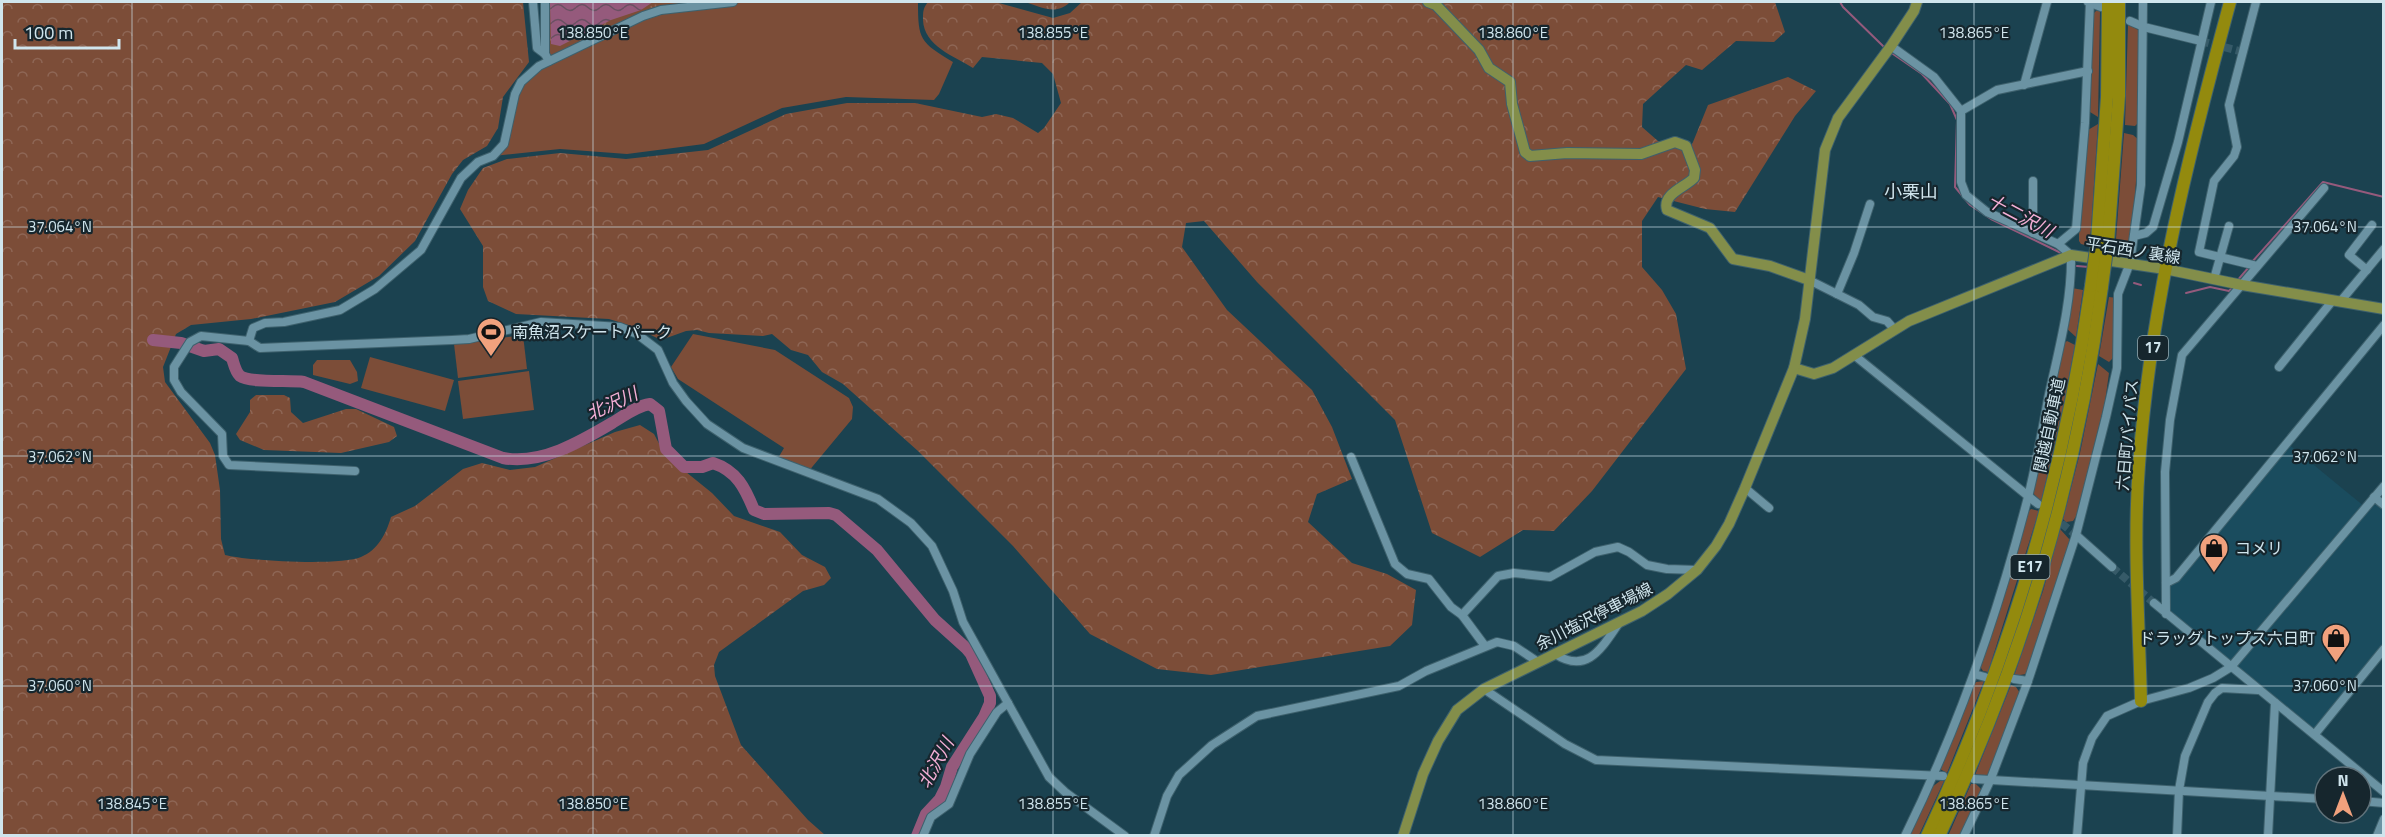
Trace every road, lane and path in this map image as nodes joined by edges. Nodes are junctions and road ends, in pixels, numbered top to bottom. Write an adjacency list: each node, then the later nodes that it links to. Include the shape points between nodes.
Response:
1 (533, 2): 18 (street, via 537,48)
2 (545, 2): 18 (street)
3 (733, 2): 18 (street, via 661,10)
4 (1428, 2): 39 (main road, via 1436,5 1479,50 1489,68 1510,82 1512,104 1525,152 1530,156 1641,154 1675,142 1686,146 1694,178 1667,197 1667,210 1710,228 1733,259 1770,266)
5 (1917, 2): 17 (main road)
6 (2047, 2): 20 (street)
7 (2089, 2): 13 (street); 19 (street)
8 (2119, 2): 29 (highway, 関越自動車道 / E17, via 2119,96)
9 (2143, 2): 15 (street)
10 (2211, 2): 16 (street)
11 (2230, 2): 36 (highway, 六日町バイパス / 17)
12 (2256, 2): 33 (street, via 2229,105 2237,147 2214,181 2199,252)
13 (2104, 4): 29 (highway, 関越自動車道 / E17, via 2107,97)
14 (2130, 21): 15 (street)
15 (2144, 27): 16 (street); 28 (street, via 2141,185)
16 (2201, 41): 28 (street, via 2153,227)
17 (1891, 46): 21 (street, via 1934,77); 39 (main road, via 1838,118 1825,150)
18 (547, 57): 47 (street, via 521,82 515,94 504,144 461,178 421,250 375,289 340,310 265,323 254,327)
19 (2088, 71): 20 (street); 30 (street, via 2076,229)
20 (2024, 85): 21 (street, via 1997,90)
21 (1961, 111): 27 (street, via 1961,182 1966,195 1987,212)
22 (2033, 181): 27 (street)
23 (2324, 188): 35 (street)
24 (1870, 204): 42 (street)
25 (2372, 225): 37 (street, via 2349,255)
26 (2229, 226): 33 (street)
27 (2033, 233): 30 (street)
28 (2134, 236): 34 (street)
29 (2103, 241): 41 (highway, 関越自動車道 / E17, bridge)
30 (2058, 244): 32 (street)
31 (2384, 249): 37 (street)
32 (2071, 255): 34 (main road, 平石西ノ裏線); 46 (main road, 平石西ノ裏線); 55 (street, via 2072,275 2063,330)
33 (2220, 257): 35 (street); 38 (street)
34 (2130, 263): 36 (main road, 平石西ノ裏線); 60 (street, via 2118,294 2117,368)
35 (2257, 266): 40 (street)
36 (2165, 269): 38 (main road, 平石西ノ裏線); 79 (highway, 六日町バイパス / 17, via 2139,468)
37 (2367, 270): 43 (street)
38 (2214, 279): 40 (main road, 平石西ノ裏線)
39 (1809, 280): 42 (street); 50 (main road, 余川塩沢停車場線)
40 (2242, 285): 43 (main road, 平石西ノ裏線); 63 (street, via 2182,355 2164,472)
41 (2097, 286): 97 (highway, 関越自動車道 / E17, via 2038,540 1987,696); 98 (highway, 関越自動車道 / E17, via 2079,425 2049,543 1998,698)
42 (1837, 294): 46 (street, via 1868,310 1873,317 1887,321)
43 (2337, 301): 44 (main road, 平石西ノ裏線); 49 (street)
44 (2384, 309)
45 (2384, 325): 63 (street, via 2176,578)
46 (1894, 329): 48 (main road, 平石西ノ裏線)
47 (249, 341): 52 (street, via 201,336 190,342 174,367 174,380 181,392 222,434 223,456 229,465); 80 (street, via 260,348 469,339 541,322 602,324 637,334 657,350 673,383 707,424 743,448 878,499 911,523 932,546 963,622)
48 (1854, 355): 50 (main road, 平石西ノ裏線, via 1814,374); 55 (street)
49 (2279, 367)
50 (1794, 368): 54 (main road, 余川塩沢停車場線)
51 (1351, 457): 66 (street, via 1395,564 1407,574 1429,579)
52 (355, 471)
53 (2384, 486): 56 (street)
54 (1745, 488): 59 (street); 62 (main road, 余川塩沢停車場線, via 1729,524)
55 (2028, 496): 57 (street); 73 (street)
56 (2374, 497): 58 (street); 72 (street)
57 (2038, 504)
58 (2384, 505)
59 (1769, 508)
60 (2076, 535): 61 (street); 76 (street)
61 (2112, 567)
62 (1697, 570): 66 (street, via 1647,565 1618,547 1595,552 1550,578 1514,573 1498,576); 67 (main road, 余川塩沢停車場線, via 1668,594)
63 (2166, 583): 65 (street)
64 (2154, 603): 65 (street)
65 (2166, 614): 72 (street)
66 (1462, 615): 68 (street)
67 (1620, 622): 70 (main road, 余川塩沢停車場線); 70 (street, via 1597,655 1583,661)
68 (1485, 646): 71 (street, via 1497,642 1514,646); 94 (street, via 1426,670 1399,686 1257,716 1212,745 1179,775 1167,796)
69 (2384, 649): 82 (street)
70 (1555, 654): 71 (main road, 余川塩沢停車場線)
71 (1538, 662): 77 (main road, 余川塩沢停車場線)
72 (2231, 667): 78 (street); 79 (street, via 2189,688)
73 (1974, 674): 74 (street); 83 (street)
74 (1985, 677)
75 (2014, 680): 76 (street)
76 (2028, 681): 85 (street)
77 (1484, 688): 83 (street, via 1565,744 1596,760); 95 (main road, 余川塩沢停車場線, via 1457,710 1438,741)
78 (2259, 690): 81 (street); 87 (street, via 2222,688 2215,693 2185,756)
79 (2141, 701): 86 (street, via 2107,716 2082,763)
80 (1008, 703): 92 (street, via 997,712 970,754 949,804 931,817); 93 (street, via 1049,777)
81 (2275, 703): 82 (street); 89 (street)
82 (2315, 734): 88 (street)
83 (1939, 776): 96 (street)
84 (1974, 779): 85 (street)
85 (1990, 781): 86 (street); 99 (street)
86 (2080, 785): 87 (street); 100 (street)
87 (2179, 790): 89 (street); 101 (street)
88 (2384, 792)
89 (2271, 795): 90 (street); 102 (street)
90 (2313, 798)
91 (2384, 819): 103 (street)
92 (923, 836)
93 (1125, 836)
94 (1154, 836)
95 (1403, 836)
96 (1905, 836)
97 (1927, 836)
98 (1939, 836)
99 (1964, 836)
100 (2077, 836)
101 (2177, 836)
102 (2268, 836)
103 (2377, 836)

